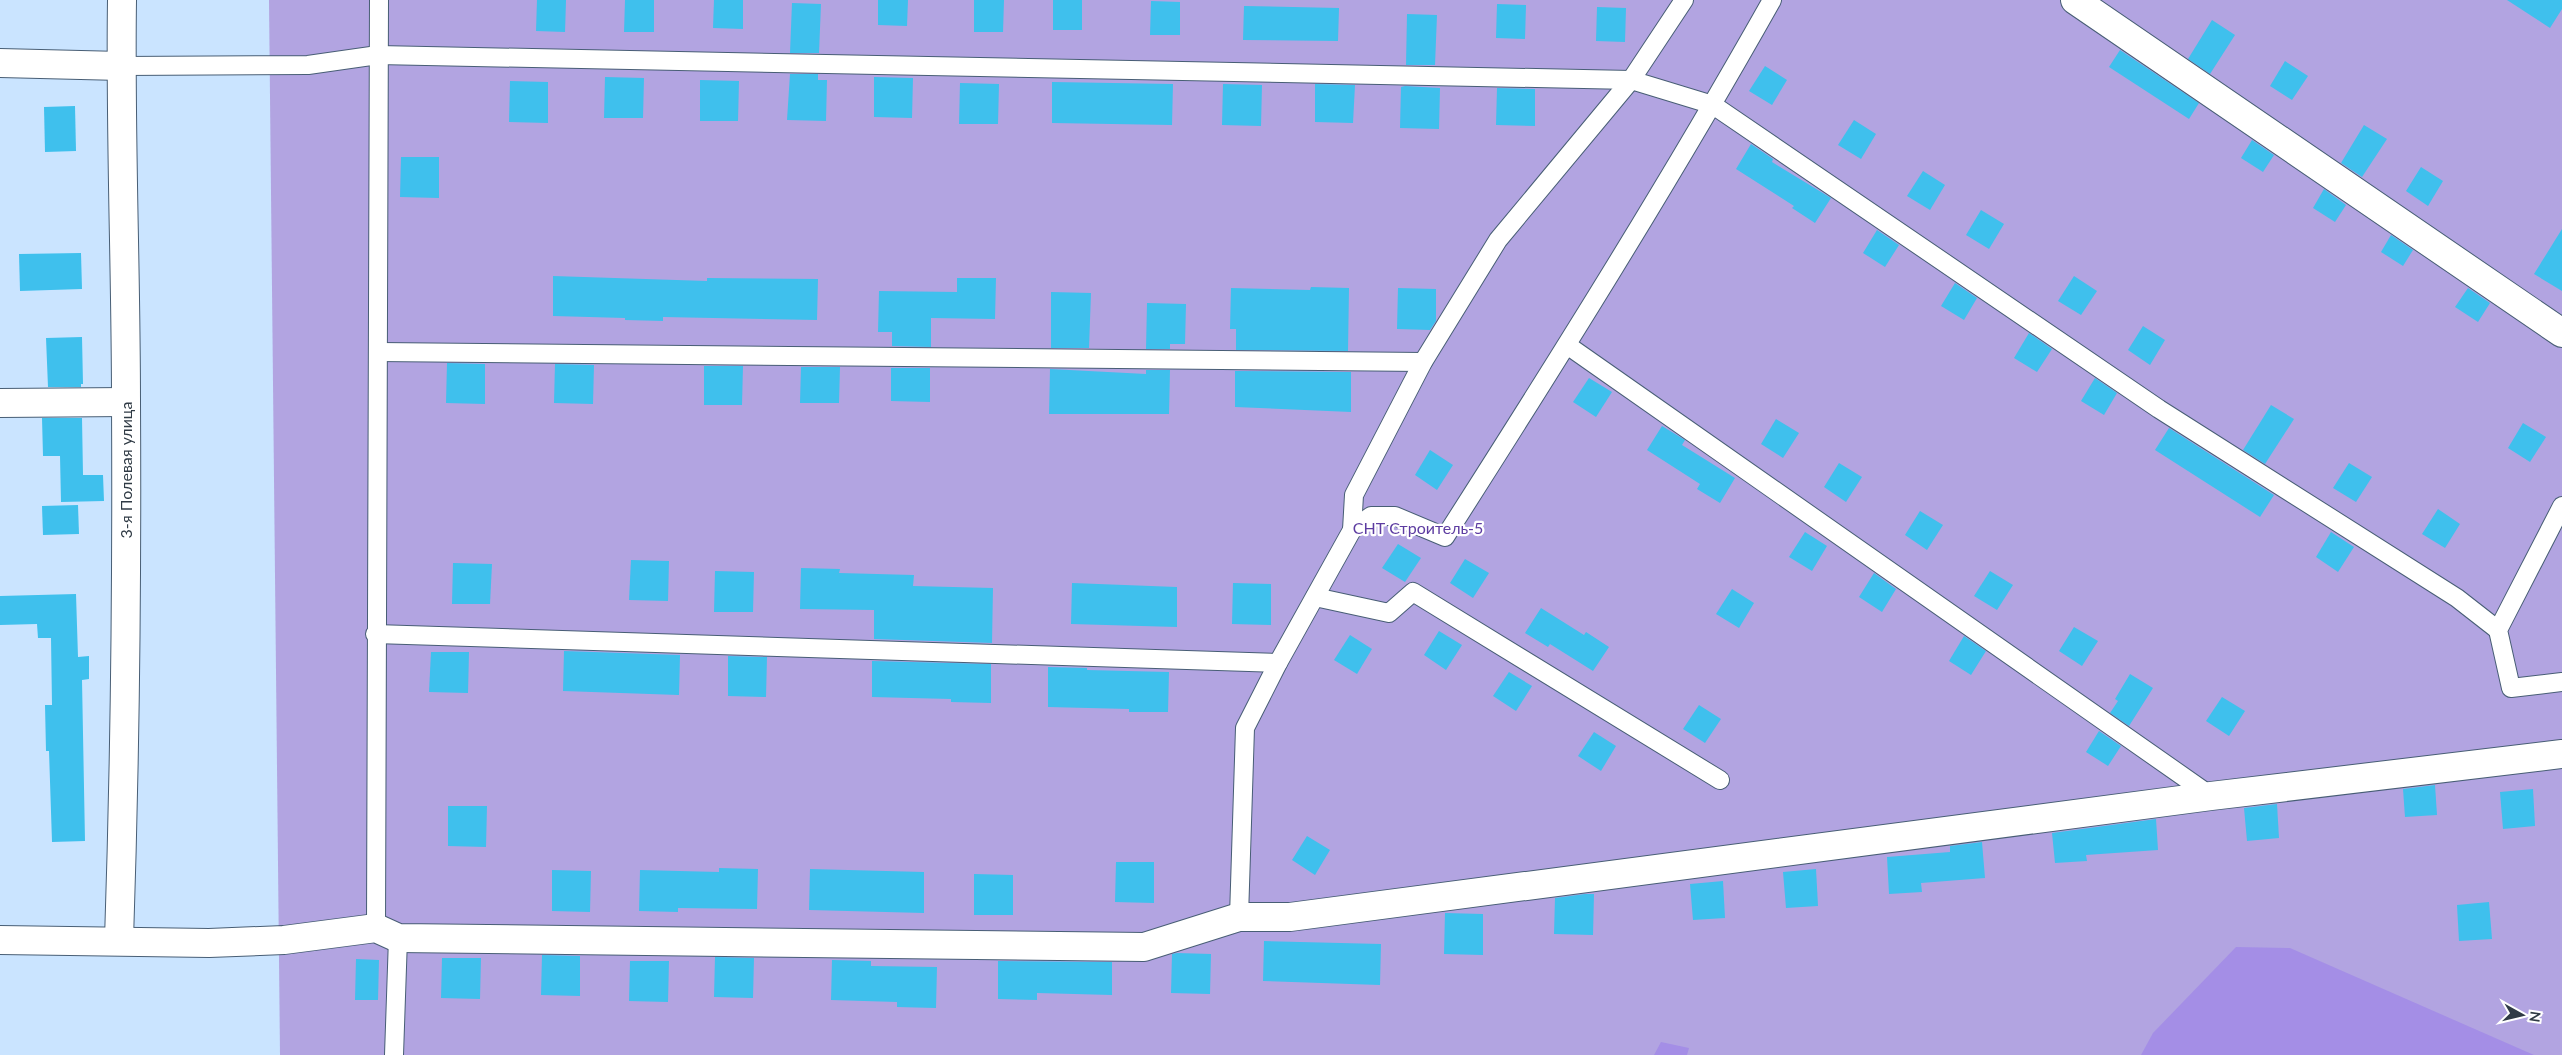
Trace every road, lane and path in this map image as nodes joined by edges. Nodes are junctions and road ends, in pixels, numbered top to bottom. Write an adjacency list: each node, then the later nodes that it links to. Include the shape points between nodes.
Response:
1 (122, 0): 8 (street, 3-я Полевая улица)
2 (379, 0): 6 (lane)
3 (1684, 0): 9 (lane)
4 (1772, 0): 10 (lane)
5 (2075, 0): 11 (street)
6 (378, 56): 8 (lane, via 308,65); 9 (lane); 13 (lane)
7 (0, 63): 8 (street)
8 (121, 66): 15 (street, 3-я Полевая улица)
9 (1631, 80): 10 (lane); 14 (lane, via 1498,240)
10 (1713, 105): 12 (lane); 20 (lane, via 2159,410 2457,598)
11 (2562, 333)
12 (1567, 345): 18 (lane, via 1445,536 1395,516 1371,516); 26 (lane)
13 (378, 352): 14 (lane); 21 (lane)
14 (1423, 362): 18 (lane, via 1354,495)
15 (126, 402): 16 (street); 30 (street, 3-я Полевая улица, via 124,781)
16 (0, 403)
17 (2562, 506): 20 (lane)
18 (1352, 530): 19 (lane)
19 (1315, 597): 22 (lane); 25 (lane, via 1390,613 1413,592)
20 (2498, 630): 23 (lane, via 2510,688)
21 (375, 634): 22 (lane); 28 (lane)
22 (1278, 663): 27 (lane, via 1245,728)
23 (2562, 682)
24 (2562, 754): 26 (street)
25 (1720, 780)
26 (2211, 796): 27 (street, via 1290,917)
27 (1239, 917): 28 (street, via 1144,947)
28 (387, 933): 30 (street, via 209,943); 31 (lane)
29 (0, 940): 30 (street)
30 (119, 940)
31 (394, 1055)

